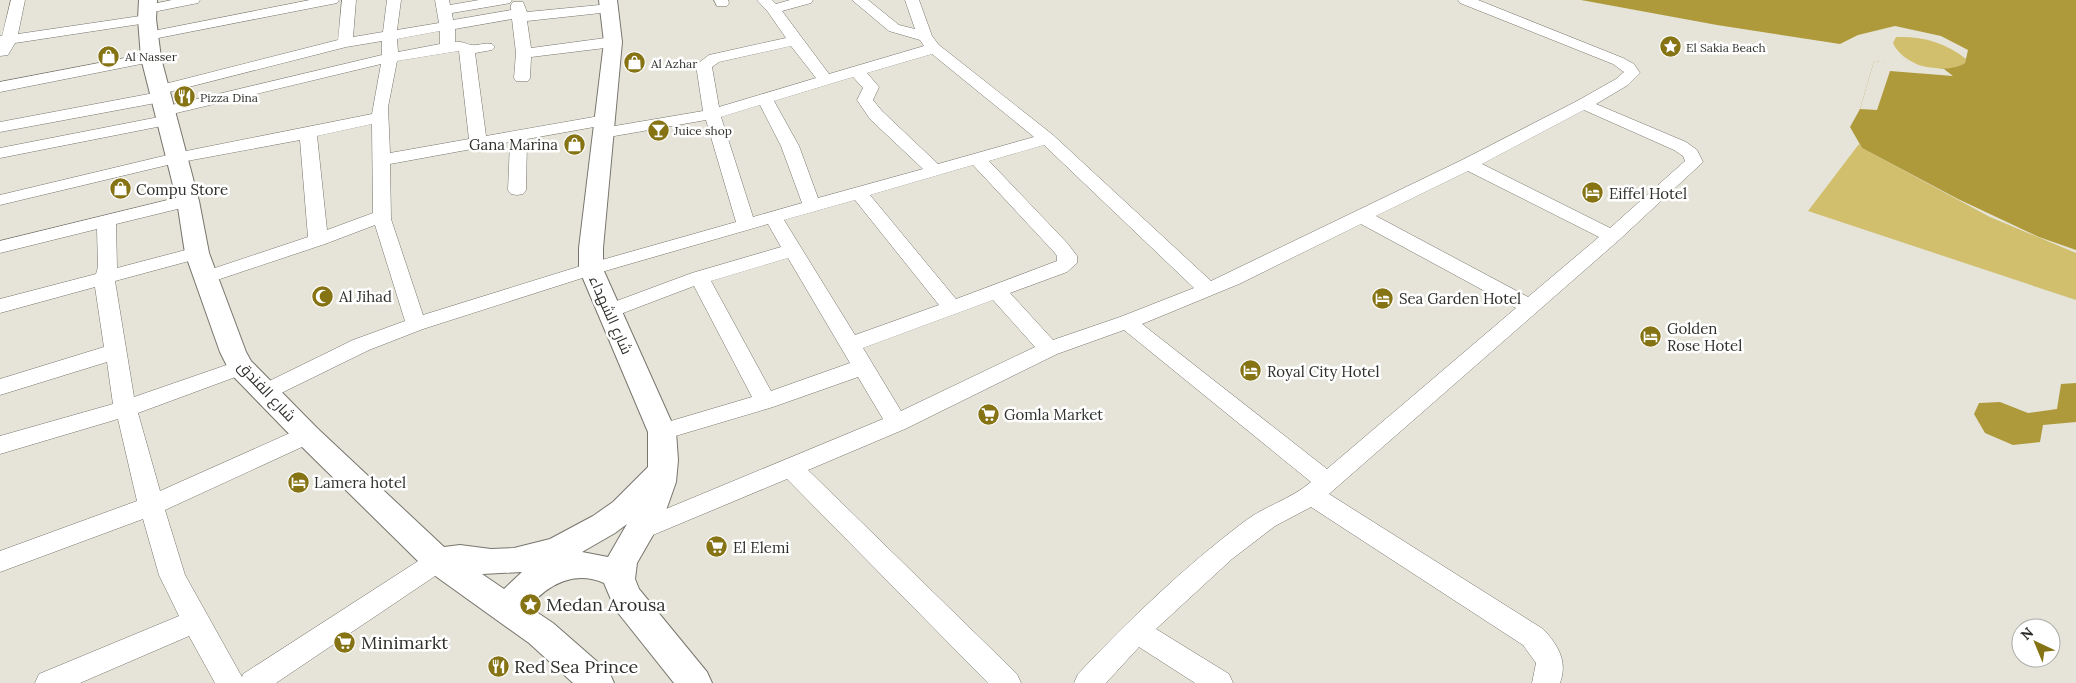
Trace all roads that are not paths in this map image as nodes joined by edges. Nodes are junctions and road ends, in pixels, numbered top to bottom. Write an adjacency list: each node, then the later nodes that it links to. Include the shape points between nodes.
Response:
1 (18, 0): 18 (street)
2 (193, 0): 15 (street)
3 (332, 0): 15 (street)
4 (349, 0): 20 (street)
5 (394, 0): 17 (street)
6 (505, 0): 13 (street)
7 (806, 0): 12 (street)
8 (859, 0): 22 (street, via 894,28)
9 (912, 0): 22 (street)
10 (1464, 0): 35 (street, via 1628,67 1632,73 1622,82)
11 (609, 4): 14 (street); 21 (street, شارع الشهداء)
12 (769, 4): 19 (street)
13 (443, 5): 16 (street)
14 (519, 10): 16 (street); 26 (street)
15 (148, 24): 18 (street); 32 (street); 34 (street, شارع الفندق)
16 (447, 25): 17 (street); 24 (street)
17 (390, 34): 20 (street); 28 (street)
18 (4, 41): 27 (street)
19 (795, 41): 31 (street); 36 (street, via 707,62 704,65)
20 (346, 42): 34 (street)
21 (613, 42): 26 (street); 39 (street, شارع الشهداء)
22 (930, 43): 29 (street); 42 (street)
23 (487, 47): 25 (street)
24 (448, 48): 25 (street, via 462,46); 28 (street)
25 (467, 50): 43 (street)
26 (524, 53): 30 (street)
27 (0, 56)
28 (390, 57): 34 (street); 37 (street)
29 (855, 70): 31 (street); 49 (street, via 871,87 865,100 876,115)
30 (522, 78)
31 (825, 79): 33 (street)
32 (0, 86)
33 (764, 98): 36 (street); 54 (street, via 790,146)
34 (163, 104): 38 (street); 44 (street); 45 (street, شارع الفندق)
35 (1583, 104): 48 (street); 60 (street, via 1680,146 1691,154 1694,162)
36 (712, 114): 39 (street); 59 (street)
37 (380, 117): 40 (street); 47 (street)
38 (0, 127)
39 (604, 127): 41 (street); 65 (street, شارع الشهداء)
40 (308, 133): 45 (street); 61 (street)
41 (519, 136): 43 (street); 50 (street)
42 (1046, 139): 46 (street); 69 (street)
43 (478, 143): 47 (street)
44 (0, 154)
45 (176, 158): 52 (street); 53 (street, شارع الفندق)
46 (977, 159): 49 (street); 70 (street, via 1066,256 1067,263 1060,268)
47 (381, 160): 57 (street)
48 (1468, 164): 55 (street); 60 (street)
49 (934, 170): 51 (street)
50 (517, 190)
51 (859, 193): 54 (street); 72 (street)
52 (0, 200)
53 (188, 202): 58 (street); 64 (street, شارع الفندق)
54 (812, 206): 56 (street)
55 (1361, 216): 69 (street); 73 (street)
56 (773, 217): 59 (street); 63 (street)
57 (382, 219): 61 (street, via 373,219); 76 (street)
58 (106, 222): 62 (street); 68 (street, via 108,267)
59 (746, 225): 65 (street)
60 (1612, 236): 73 (street)
61 (318, 240): 66 (street)
62 (0, 247)
63 (793, 250): 67 (street); 77 (street)
64 (197, 253): 66 (street, شارع الفندق); 68 (street)
65 (591, 269): 74 (street, شارع الشهداء); 76 (street)
66 (207, 277): 80 (street, شارع الفندق)
67 (699, 277): 74 (street); 84 (street)
68 (104, 278): 71 (street); 79 (street)
69 (1207, 290): 75 (street)
70 (997, 291): 72 (street); 78 (street)
71 (0, 306)
72 (952, 306): 77 (street)
73 (1530, 307): 91 (street)
74 (610, 311): 89 (street, شارع الشهداء)
75 (1127, 322): 78 (street); 91 (street)
76 (416, 324): 83 (street, via 361,345)
77 (848, 345): 81 (street)
78 (1049, 349): 86 (street)
79 (117, 351): 82 (street); 85 (street)
80 (240, 367): 83 (street, شارع الفندق); 85 (street)
81 (863, 367): 84 (street); 86 (street)
82 (0, 387)
83 (267, 392): 87 (street, شارع الفندق)
84 (765, 401): 89 (street)
85 (126, 409): 88 (street); 92 (street)
86 (897, 423): 90 (street)
87 (307, 435): 92 (street); 94 (street, شارع الفندق)
88 (0, 445)
89 (663, 445): 93 (street, via 659,489); 94 (street, via 656,476 628,508 603,527 565,546 515,560 490,562 458,556)
90 (791, 468): 93 (street); 105 (street)
91 (1320, 489): 99 (street, via 1266,518); 108 (street, via 1533,637 1547,651 1551,670)
92 (151, 506): 95 (street); 98 (street, via 172,575)
93 (641, 530): 96 (street, via 621,560)
94 (438, 560): 97 (street, شارع الفندق); 102 (street)
95 (0, 562)
96 (618, 575): 97 (street, via 592,565 559,568 528,586); 104 (street, via 620,588 627,599)
97 (509, 609): 103 (street, شارع الفندق)
98 (195, 622): 100 (street); 101 (street)
99 (1136, 631): 106 (street); 107 (street)
100 (49, 683)
101 (230, 683)
102 (253, 683)
103 (597, 683)
104 (695, 683)
105 (1007, 683)
106 (1088, 683)
107 (1219, 683)
108 (1546, 683)

